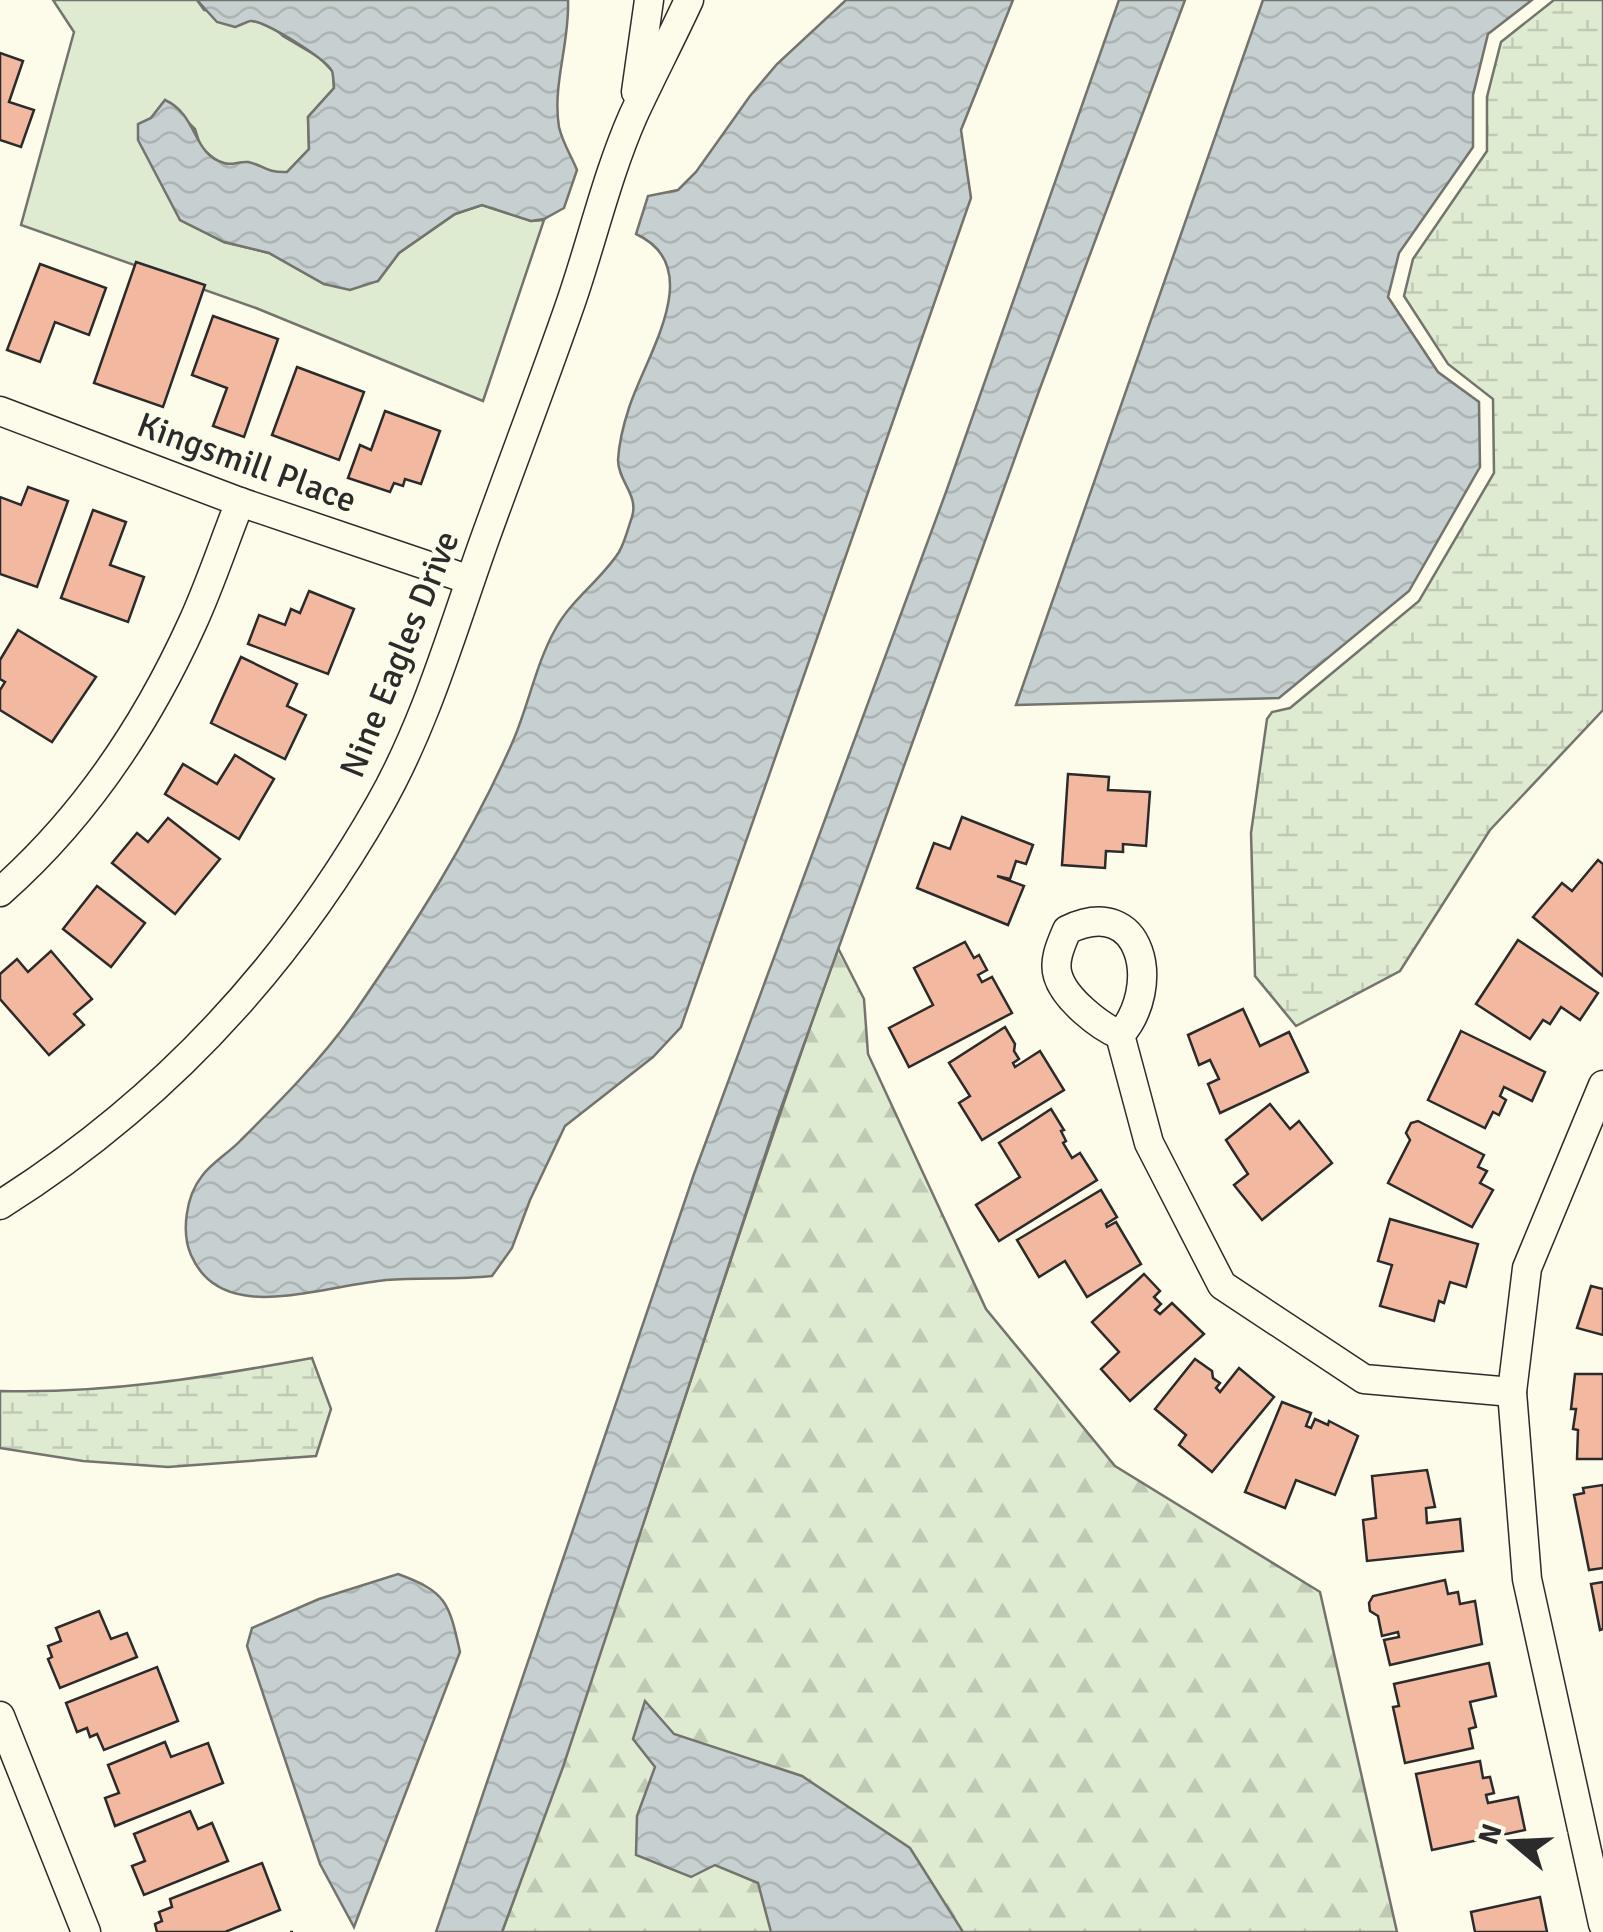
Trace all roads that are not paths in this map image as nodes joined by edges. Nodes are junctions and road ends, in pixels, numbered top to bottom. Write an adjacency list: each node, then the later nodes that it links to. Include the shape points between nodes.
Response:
1 (649, 0): 3 (street, Nine Eagles Drive)
2 (689, 0): 3 (street, Nine Eagles Drive)
3 (632, 118): 6 (street, Nine Eagles Drive)
4 (0, 411): 5 (street, Kingsmill Place)
5 (240, 502): 6 (street, Kingsmill Place); 7 (street, via 193,623 145,716 84,805)
6 (470, 580): 10 (street, Nine Eagles Drive, via 420,721 382,802 295,937 165,1081 62,1166)
7 (0, 892)
8 (1120, 1036): 11 (street, via 1149,1143 1222,1285 1364,1379)
9 (1603, 1085): 11 (street, via 1527,1268)
10 (0, 1205)
11 (1512, 1392): 13 (street, via 1527,1579)
12 (0, 1716): 14 (street)
13 (1603, 1924)
14 (86, 1932)

